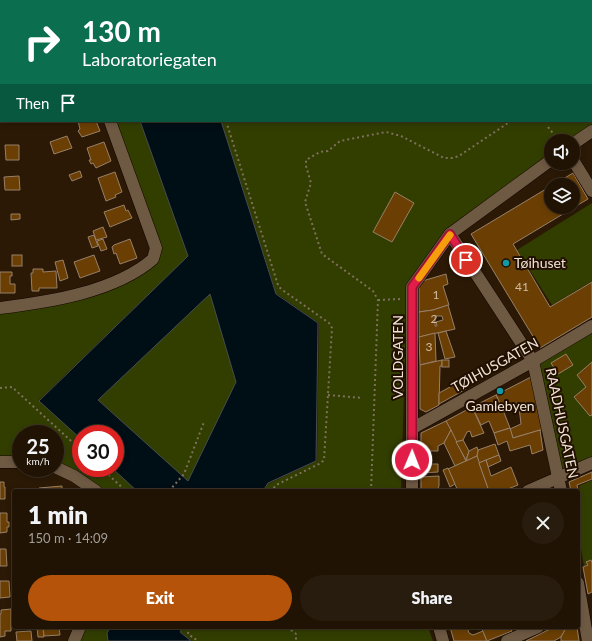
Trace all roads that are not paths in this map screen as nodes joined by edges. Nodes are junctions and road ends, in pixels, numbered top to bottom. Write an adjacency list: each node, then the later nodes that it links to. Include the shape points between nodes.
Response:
1 (110, 122): 8 (street, via 156,248 153,259 132,273 89,292 40,303)
2 (592, 131): 3 (street)
3 (580, 139)
4 (544, 165): 7 (street, VOLDGATEN)
5 (579, 170): 6 (street)
6 (592, 191)
7 (450, 234): 10 (street); 11 (street, VOLDGATEN, via 412,287)
8 (0, 308)
9 (592, 326): 10 (street, TØIHUSGATEN)
10 (533, 361): 11 (street, TØIHUSGATEN); 16 (street, RAADHUSGATEN)
11 (413, 428): 18 (street, VOLDGATEN)
12 (0, 462): 13 (street)
13 (12, 462)
14 (592, 463): 16 (street)
15 (64, 471): 17 (street)
16 (559, 478): 19 (street); 20 (street, RAADHUSGATEN)
17 (93, 489)
18 (412, 489)
19 (533, 489)
20 (561, 489)
21 (580, 591): 22 (street)
22 (584, 606): 29 (street)
23 (79, 629): 26 (street)
24 (440, 629): 27 (street)
25 (534, 629): 28 (street)
26 (74, 641)
27 (443, 641)
28 (507, 641)
29 (588, 641)

